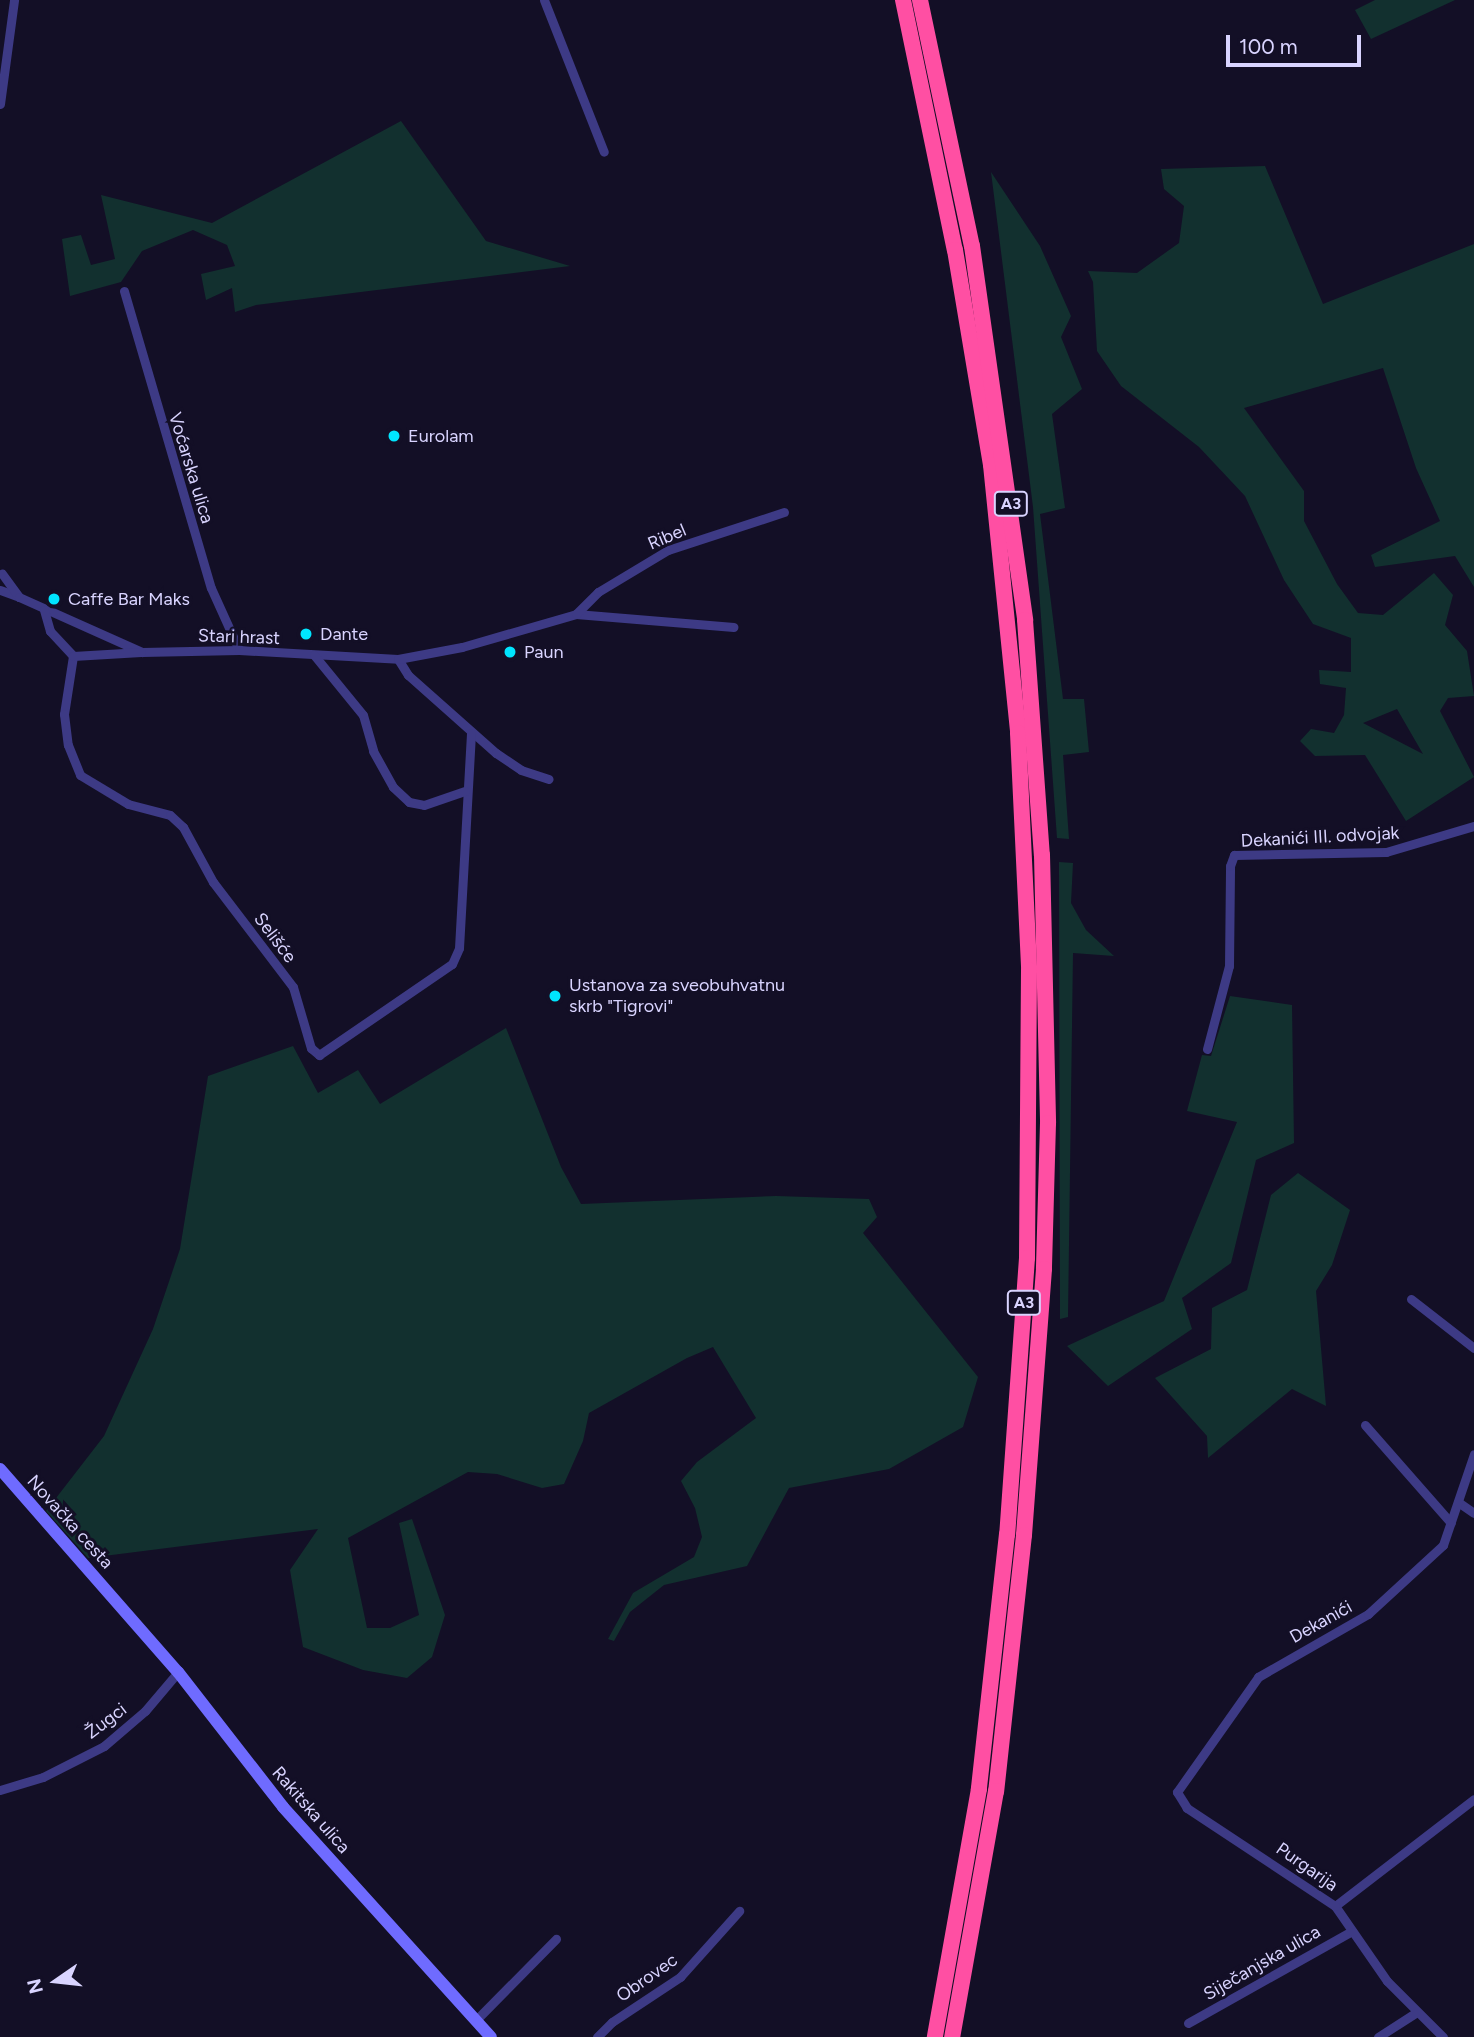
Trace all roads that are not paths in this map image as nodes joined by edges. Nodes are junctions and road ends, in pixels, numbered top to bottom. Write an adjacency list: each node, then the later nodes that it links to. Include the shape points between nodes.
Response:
1 (14, 0): 5 (street)
2 (544, 0): 6 (street)
3 (903, 0): 47 (highway, A3, via 953,237 990,466 1018,733 1029,970 1027,1258 1007,1534 979,1789)
4 (920, 0): 48 (highway, A3, via 987,333 1025,620 1042,855 1048,1123 1044,1269 1024,1535 996,1791)
5 (0, 104)
6 (604, 152)
7 (124, 291): 15 (street, Voćarska ulica, via 211,588)
8 (783, 512): 13 (street, Ribel, via 668,550 598,592)
9 (1, 574): 11 (street, Stari hrast)
10 (0, 590): 11 (street, Stari hrast)
11 (19, 597): 12 (street, Stari hrast)
12 (44, 610): 16 (street, Stari hrast); 17 (street, via 50,631)
13 (576, 614): 14 (street, Ribel); 19 (street, Ribel, via 462,647)
14 (733, 626)
15 (239, 650): 16 (street, Stari hrast); 18 (street, Stari hrast)
16 (142, 652): 17 (street)
17 (74, 656): 22 (street, Selišće, via 64,714 68,745 80,775 128,804 170,815 183,827 213,882 293,987 311,1048 319,1055 452,964 459,948)
18 (314, 656): 19 (street, Stari hrast); 22 (street, via 363,715 373,751 393,787 409,802 424,805)
19 (398, 659): 20 (street, via 408,675)
20 (471, 733): 21 (street, via 521,770); 22 (street)
21 (549, 779)
22 (465, 791)
23 (1474, 826): 24 (street, Dekanići III. odvojak, via 1385,852 1234,855 1230,866 1231,955)
24 (1207, 1049)
25 (1410, 1298): 26 (street)
26 (1474, 1348)
27 (1365, 1425): 32 (street)
28 (1474, 1454): 30 (street, Dekanići)
29 (0, 1469): 33 (street, Novačka cesta)
30 (1458, 1502): 31 (street); 32 (street, Dekanići)
31 (1474, 1513)
32 (1451, 1523): 37 (street, Dekanići, via 1443,1545 1426,1565 1368,1614 1258,1677 1181,1780 1177,1792)
33 (113, 1597): 34 (street, Rakitska ulica)
34 (178, 1672): 35 (street, Žugci, via 145,1711 104,1746 43,1777); 43 (street, Rakitska ulica, via 283,1807)
35 (0, 1790)
36 (1474, 1799): 38 (street)
37 (1187, 1808): 38 (street, Purgarija)
38 (1335, 1906): 40 (street, Purgarija)
39 (739, 1911): 46 (street, Obrovec, via 680,1978 612,2022)
40 (1352, 1931): 42 (street, Purgarija, via 1387,1981); 44 (street, Siječanjska ulica)
41 (556, 1939): 43 (street)
42 (1417, 2012): 49 (street); 50 (street, Purgarija)
43 (476, 2020): 45 (street, Rakitska ulica)
44 (1188, 2023)
45 (491, 2037)
46 (597, 2037)
47 (934, 2037)
48 (951, 2037)
49 (1378, 2037)
50 (1443, 2037)

